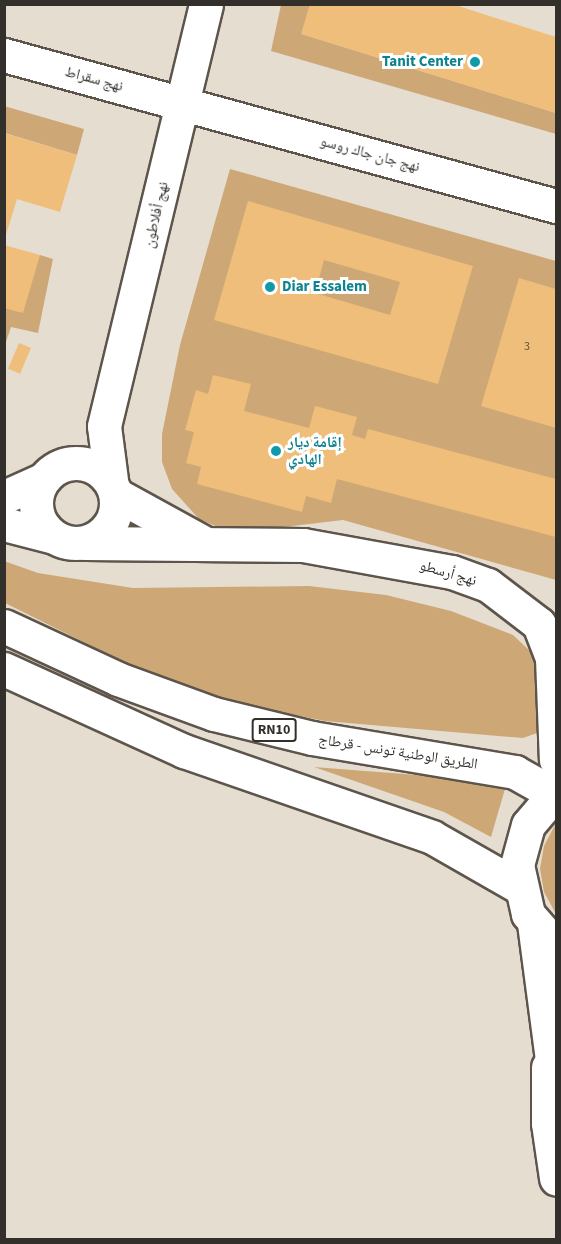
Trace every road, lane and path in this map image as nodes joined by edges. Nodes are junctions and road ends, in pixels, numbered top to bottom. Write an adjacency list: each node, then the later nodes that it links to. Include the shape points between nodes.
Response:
1 (206, 4): 3 (main road, نهج أفلاطون)
2 (4, 54): 3 (main road, نهج سقراط)
3 (183, 103): 4 (main road, نهج جان جاك روسو); 5 (main road, نهج أفلاطون)
4 (556, 206)
5 (104, 426): 6 (main road); 7 (main road, نهج أفلاطون)
6 (48, 474): 7 (main road, via 85,463); 8 (main road); 10 (main road, via 36,510)
7 (114, 488): 10 (main road, via 111,526); 11 (main road, نهج أرسطو)
8 (4, 498)
9 (4, 524): 10 (main road)
10 (69, 540): 11 (main road, نهج أرسطو)
11 (205, 544): 14 (main road, نهج أرسطو, via 303,544 442,569 488,585 540,624 552,658)
12 (4, 626): 15 (main road, الطريق الوطنية تونس - قرطاج / RN10, via 118,679 214,714 312,738 515,772)
13 (4, 669): 16 (main road, via 184,752 432,837)
14 (556, 760)
15 (555, 793): 16 (main road, الطريق الوطنية تونس - قرطاج / RN10, via 534,817 520,844)
16 (518, 886): 17 (main road, الطريق الوطنية تونس - قرطاج / RN10)
17 (534, 923): 18 (main road, الطريق الوطنية تونس - قرطاج / RN10); 19 (main road, الطريق الوطنية تونس - قرطاج / RN10)
18 (556, 946)
19 (548, 1050): 20 (main road, الطريق الوطنية تونس - قرطاج / RN10); 21 (main road, via 548,1123)
20 (556, 1089)
21 (556, 1178)

